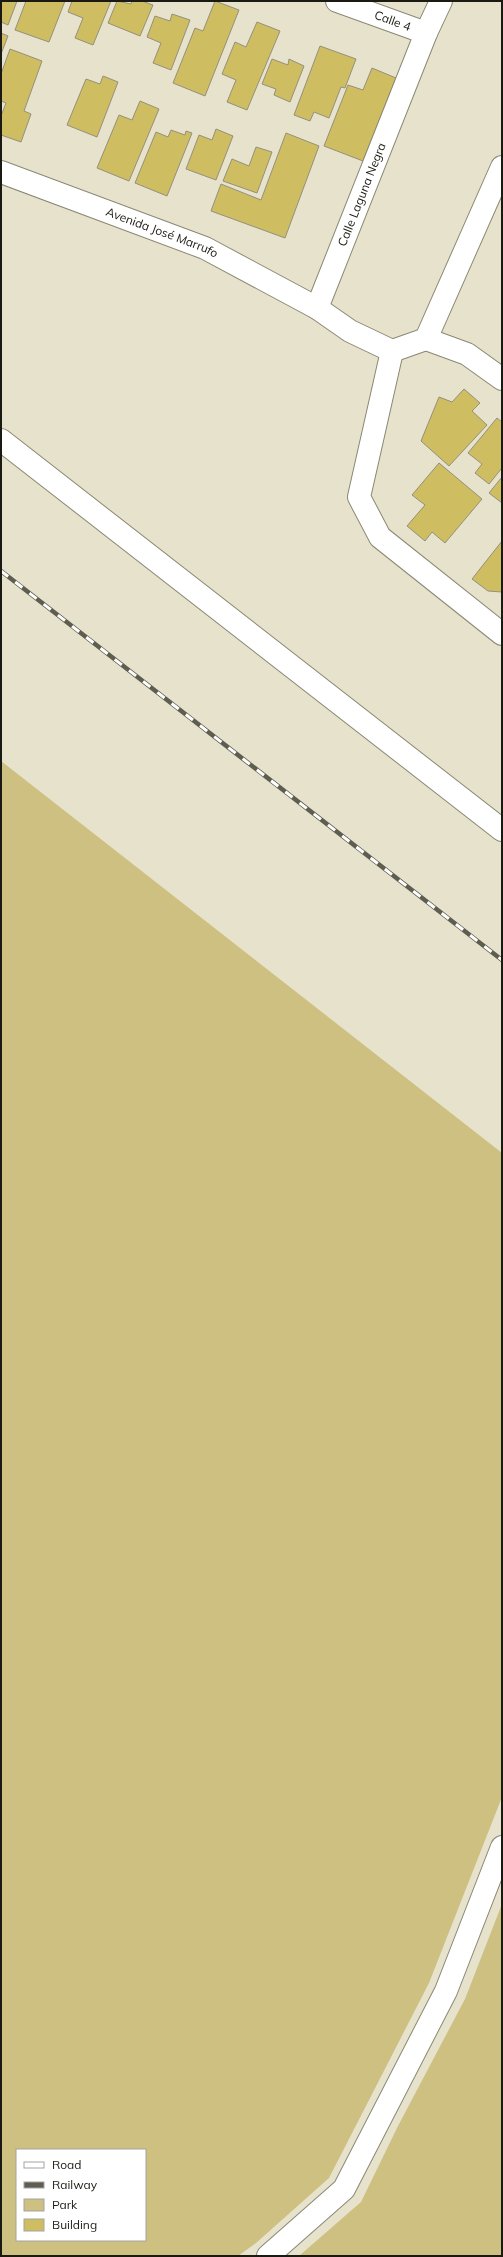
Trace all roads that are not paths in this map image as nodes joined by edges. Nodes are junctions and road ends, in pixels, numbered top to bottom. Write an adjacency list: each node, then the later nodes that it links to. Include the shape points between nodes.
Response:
1 (338, 1): 3 (street, Calle 4)
2 (441, 1): 3 (street, Calle Laguna Negra)
3 (426, 33): 6 (street, Calle Laguna Negra)
4 (502, 167): 7 (street)
5 (1, 172): 6 (street, Avenida José Marrufo, via 205,248)
6 (317, 308): 8 (street, via 350,331)
7 (426, 339): 8 (street); 9 (street, via 467,354)
8 (392, 351): 11 (street, via 359,497 380,537)
9 (502, 379)
10 (1, 440): 12 (street)
11 (502, 634)
12 (502, 830)
13 (502, 1847): 14 (street, via 446,1991 344,2189)
14 (268, 2256)

